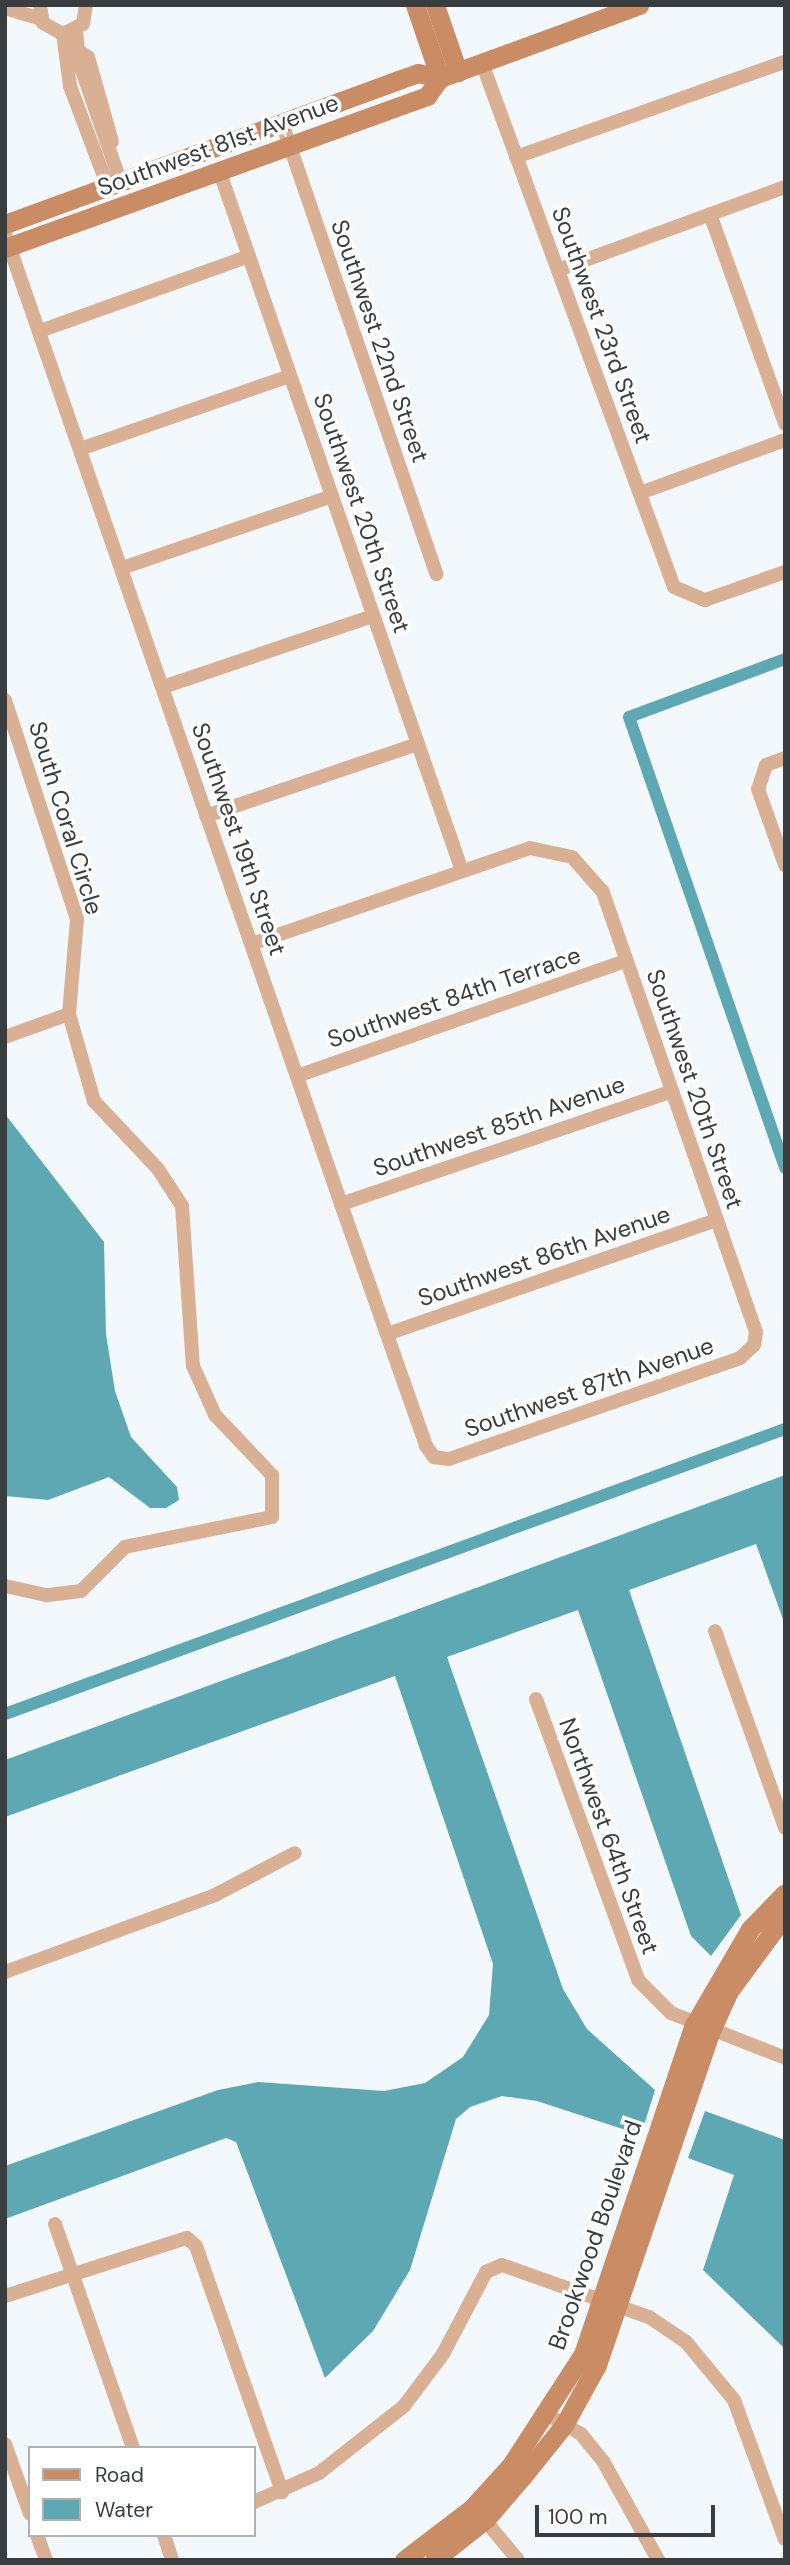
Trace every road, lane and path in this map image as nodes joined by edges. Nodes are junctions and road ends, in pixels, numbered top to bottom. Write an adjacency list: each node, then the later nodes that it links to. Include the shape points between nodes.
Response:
1 (86, 5): 7 (street)
2 (415, 5): 11 (street)
3 (435, 5): 11 (street)
4 (639, 5): 10 (street, Southwest 81st Avenue)
5 (5, 8): 6 (street)
6 (41, 12): 7 (street)
7 (69, 33): 8 (street); 12 (street)
8 (76, 48): 12 (street); 15 (street, via 88,57 110,123)
9 (785, 62): 16 (street)
10 (482, 63): 11 (street, Southwest 81st Avenue); 16 (street, Southwest 23rd Street)
11 (449, 75): 13 (street, Southwest 81st Avenue, via 418,73); 14 (street, Southwest 81st Avenue, via 427,96)
12 (81, 94): 15 (street); 18 (street)
13 (282, 123): 14 (street, Southwest 22nd Street); 18 (street, Southwest 81st Avenue)
14 (289, 144): 17 (street, Southwest 81st Avenue); 34 (street, Southwest 22nd Street)
15 (110, 150): 18 (street)
16 (516, 157): 24 (street, Southwest 23rd Street)
17 (219, 170): 22 (street, Southwest 81st Avenue); 23 (street, Southwest 20th Street)
18 (115, 185): 21 (street, Southwest 81st Avenue)
19 (785, 187): 20 (street)
20 (710, 214): 24 (street); 27 (street)
21 (5, 224)
22 (7, 243): 25 (street, Southwest 19th Street)
23 (249, 256): 25 (street); 26 (street, Southwest 20th Street)
24 (558, 270): 30 (street, Southwest 23rd Street)
25 (40, 331): 29 (street, Southwest 19th Street)
26 (290, 376): 29 (street); 31 (street, Southwest 20th Street)
27 (785, 424)
28 (785, 440): 30 (street)
29 (80, 449): 32 (street, Southwest 19th Street)
30 (640, 493): 33 (street, Southwest 23rd Street, via 674,587 688,597 705,600)
31 (332, 496): 32 (street); 35 (street, Southwest 20th Street)
32 (122, 568): 36 (street, Southwest 19th Street)
33 (785, 572)
34 (436, 574)
35 (373, 615): 36 (street); 38 (street, Southwest 20th Street)
36 (163, 687): 40 (street, Southwest 19th Street)
37 (5, 699): 45 (street, South Coral Circle, via 77,919)
38 (418, 744): 40 (street); 42 (street, Southwest 20th Street)
39 (785, 758): 41 (street, via 759,774 758,789)
40 (206, 816): 43 (street, Southwest 19th Street)
41 (785, 865)
42 (462, 872): 43 (street); 44 (street, Southwest 20th Street, via 530,849 572,857 602,891)
43 (251, 944): 47 (street, Southwest 19th Street)
44 (626, 961): 47 (street, Southwest 84th Terrace); 48 (street, Southwest 20th Street)
45 (69, 1014): 46 (street); 54 (street, South Coral Circle, via 94,1101 158,1169 181,1206 193,1366 215,1415 272,1475 272,1517 125,1547 81,1591 46,1595)
46 (5, 1037)
47 (297, 1076): 49 (street, Southwest 19th Street)
48 (672, 1091): 49 (street, Southwest 85th Avenue); 50 (street, Southwest 20th Street)
49 (341, 1204): 51 (street, Southwest 19th Street)
50 (717, 1220): 51 (street, Southwest 86th Avenue); 52 (street, Southwest 20th Street, via 756,1332)
51 (387, 1334): 53 (street, Southwest 19th Street)
52 (754, 1345): 53 (street, Southwest 87th Avenue, via 740,1358 449,1459)
53 (434, 1457)
54 (5, 1586)
55 (715, 1631): 57 (street)
56 (536, 1699): 62 (street, Northwest 64th Street, via 626,1960 654,1998)
57 (785, 1828)
58 (295, 1853): 61 (street, via 215,1895)
59 (785, 1893): 62 (street, Brookwood Boulevard, via 750,1929)
60 (785, 1915): 62 (street, Brookwood Boulevard)
61 (5, 1972)
62 (702, 2029): 63 (street, Northwest 64th Street); 67 (street, Brookwood Boulevard)
63 (785, 2058)
64 (55, 2224): 65 (street)
65 (72, 2272): 66 (street); 70 (street); 71 (street, via 187,2238 196,2246)
66 (5, 2296)
67 (612, 2302): 68 (street, Brookwood Boulevard); 71 (street, via 494,2265 443,2354 404,2406 364,2443); 77 (street, via 686,2342 734,2400)
68 (556, 2420): 74 (street, Brookwood Boulevard); 83 (street, via 581,2434 603,2461)
69 (5, 2444): 73 (street)
70 (132, 2446)
71 (282, 2492): 72 (street)
72 (256, 2501)
73 (28, 2508)
74 (479, 2514): 80 (street, Brookwood Boulevard); 81 (street, Brookwood Boulevard); 82 (street)
75 (38, 2537): 78 (street)
76 (165, 2537): 79 (street)
77 (785, 2539)
78 (46, 2560)
79 (172, 2560)
80 (404, 2560)
81 (434, 2560)
82 (518, 2560)
83 (658, 2560)

